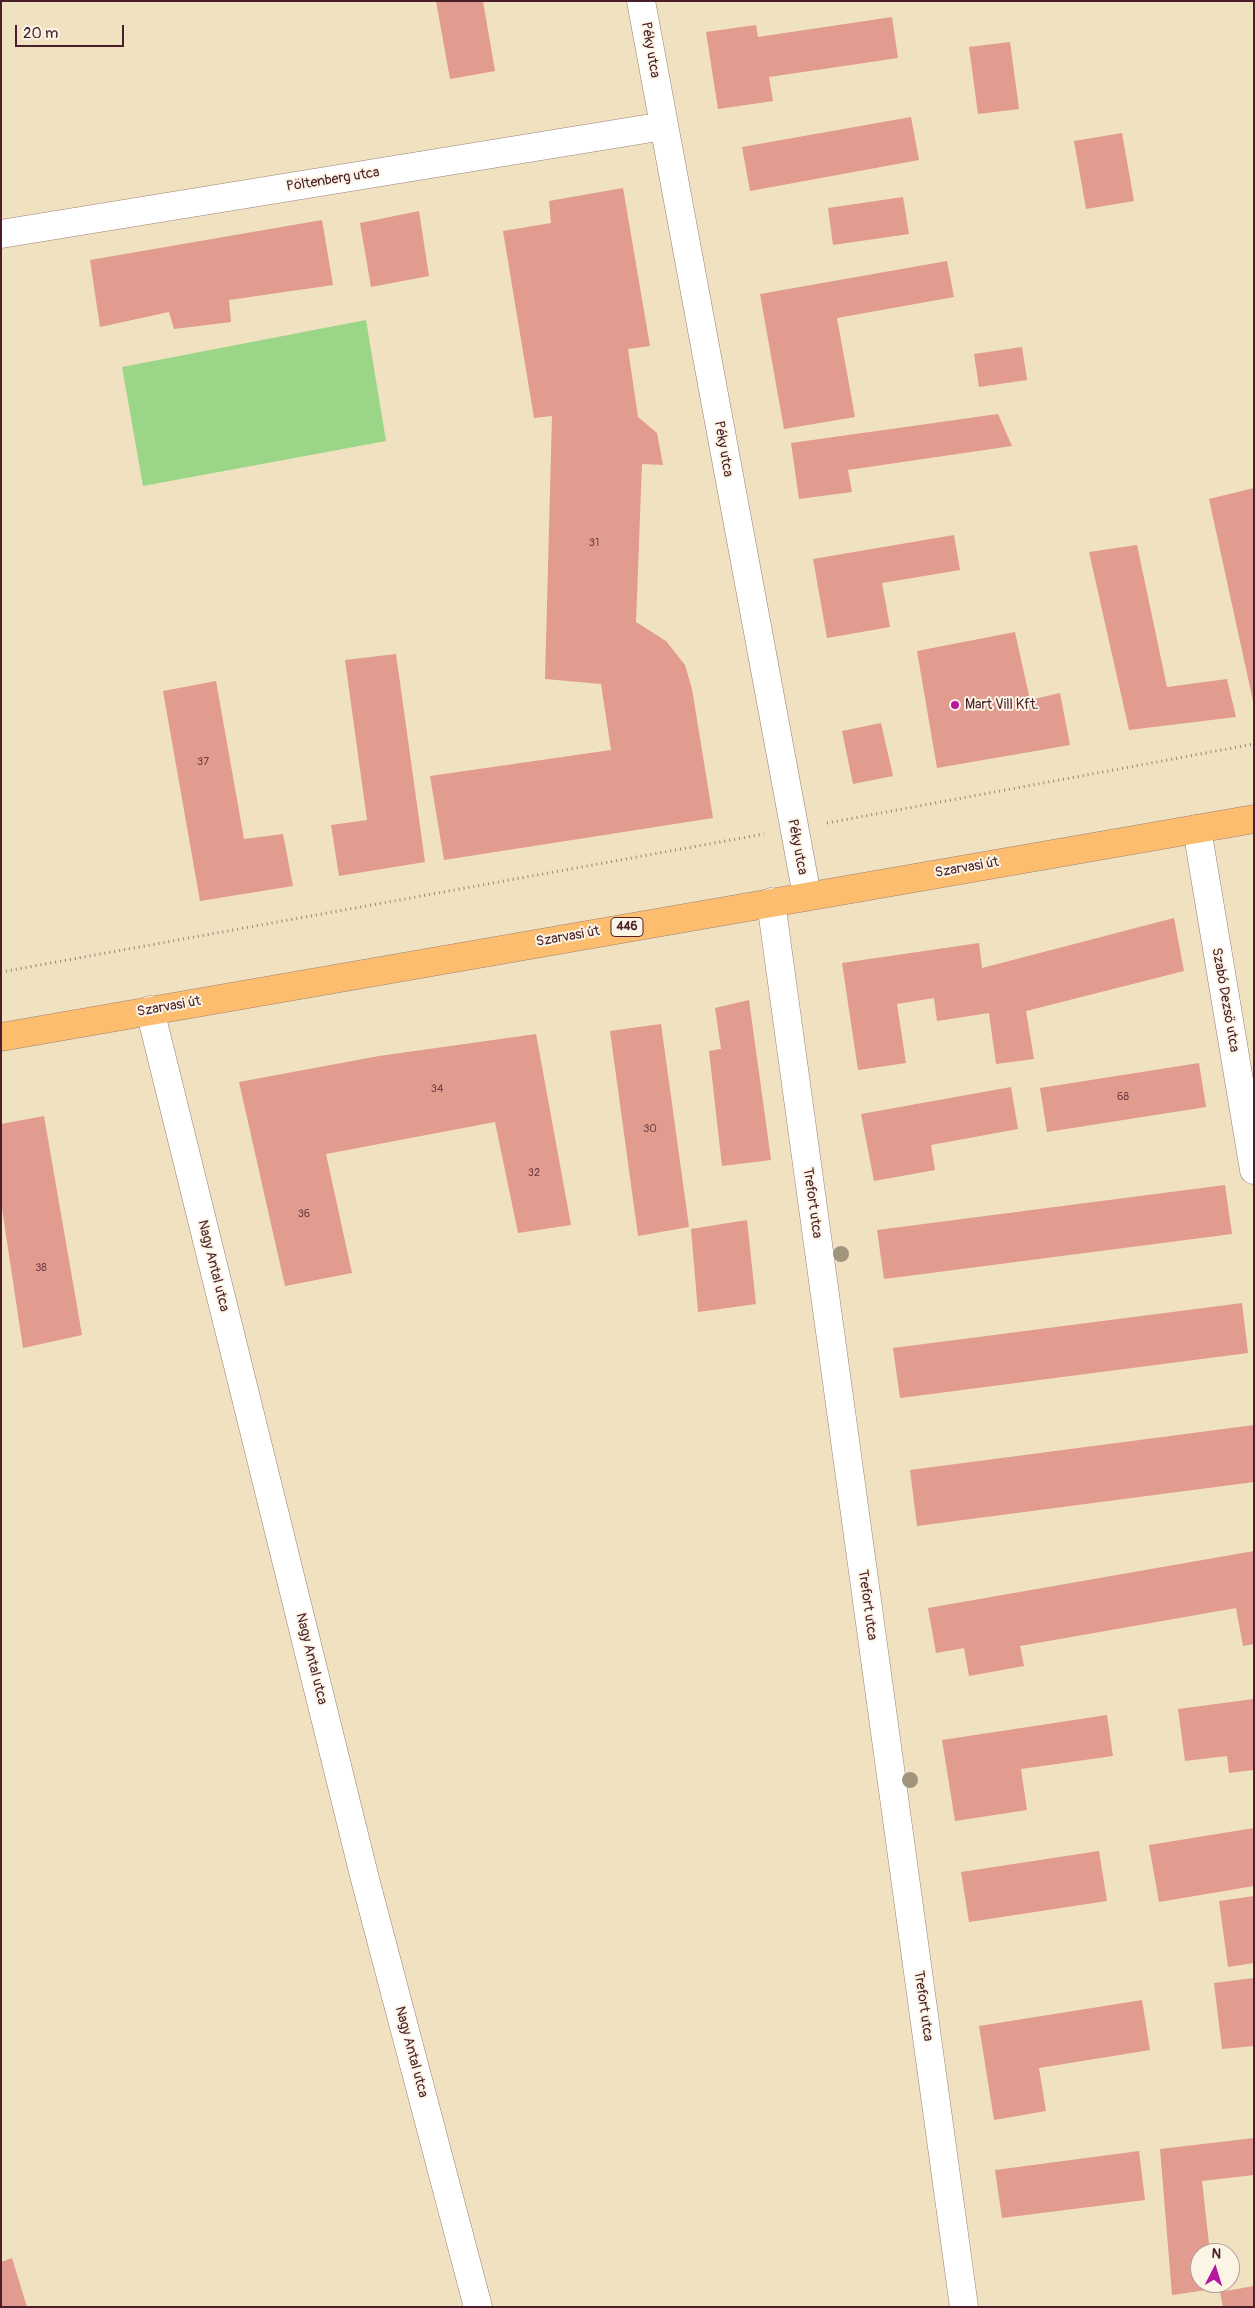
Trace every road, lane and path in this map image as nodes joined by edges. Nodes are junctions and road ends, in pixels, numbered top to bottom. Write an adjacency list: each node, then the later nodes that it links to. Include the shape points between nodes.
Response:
1 (641, 1): 2 (street, Péky utca)
2 (664, 126): 3 (street, Pöltenberg utca); 6 (street, Péky utca)
3 (1, 234)
4 (1254, 744): 6 (path)
5 (1254, 819): 7 (main road, Szarvasi út / 446)
6 (794, 829): 8 (street, Péky utca); 10 (path)
7 (1197, 829): 8 (main road, Szarvasi út / 446); 13 (street, Szabó Dezső utca)
8 (807, 896): 9 (main road, Szarvasi út / 446)
9 (770, 902): 11 (main road, Szarvasi út / 446); 15 (street, Trefort utca)
10 (1, 972)
11 (150, 1010): 12 (main road, Szarvasi út / 446); 14 (street, Nagy Antal utca, via 365,1880)
12 (1, 1037)
13 (1254, 1170)
14 (478, 2307)
15 (964, 2307)

